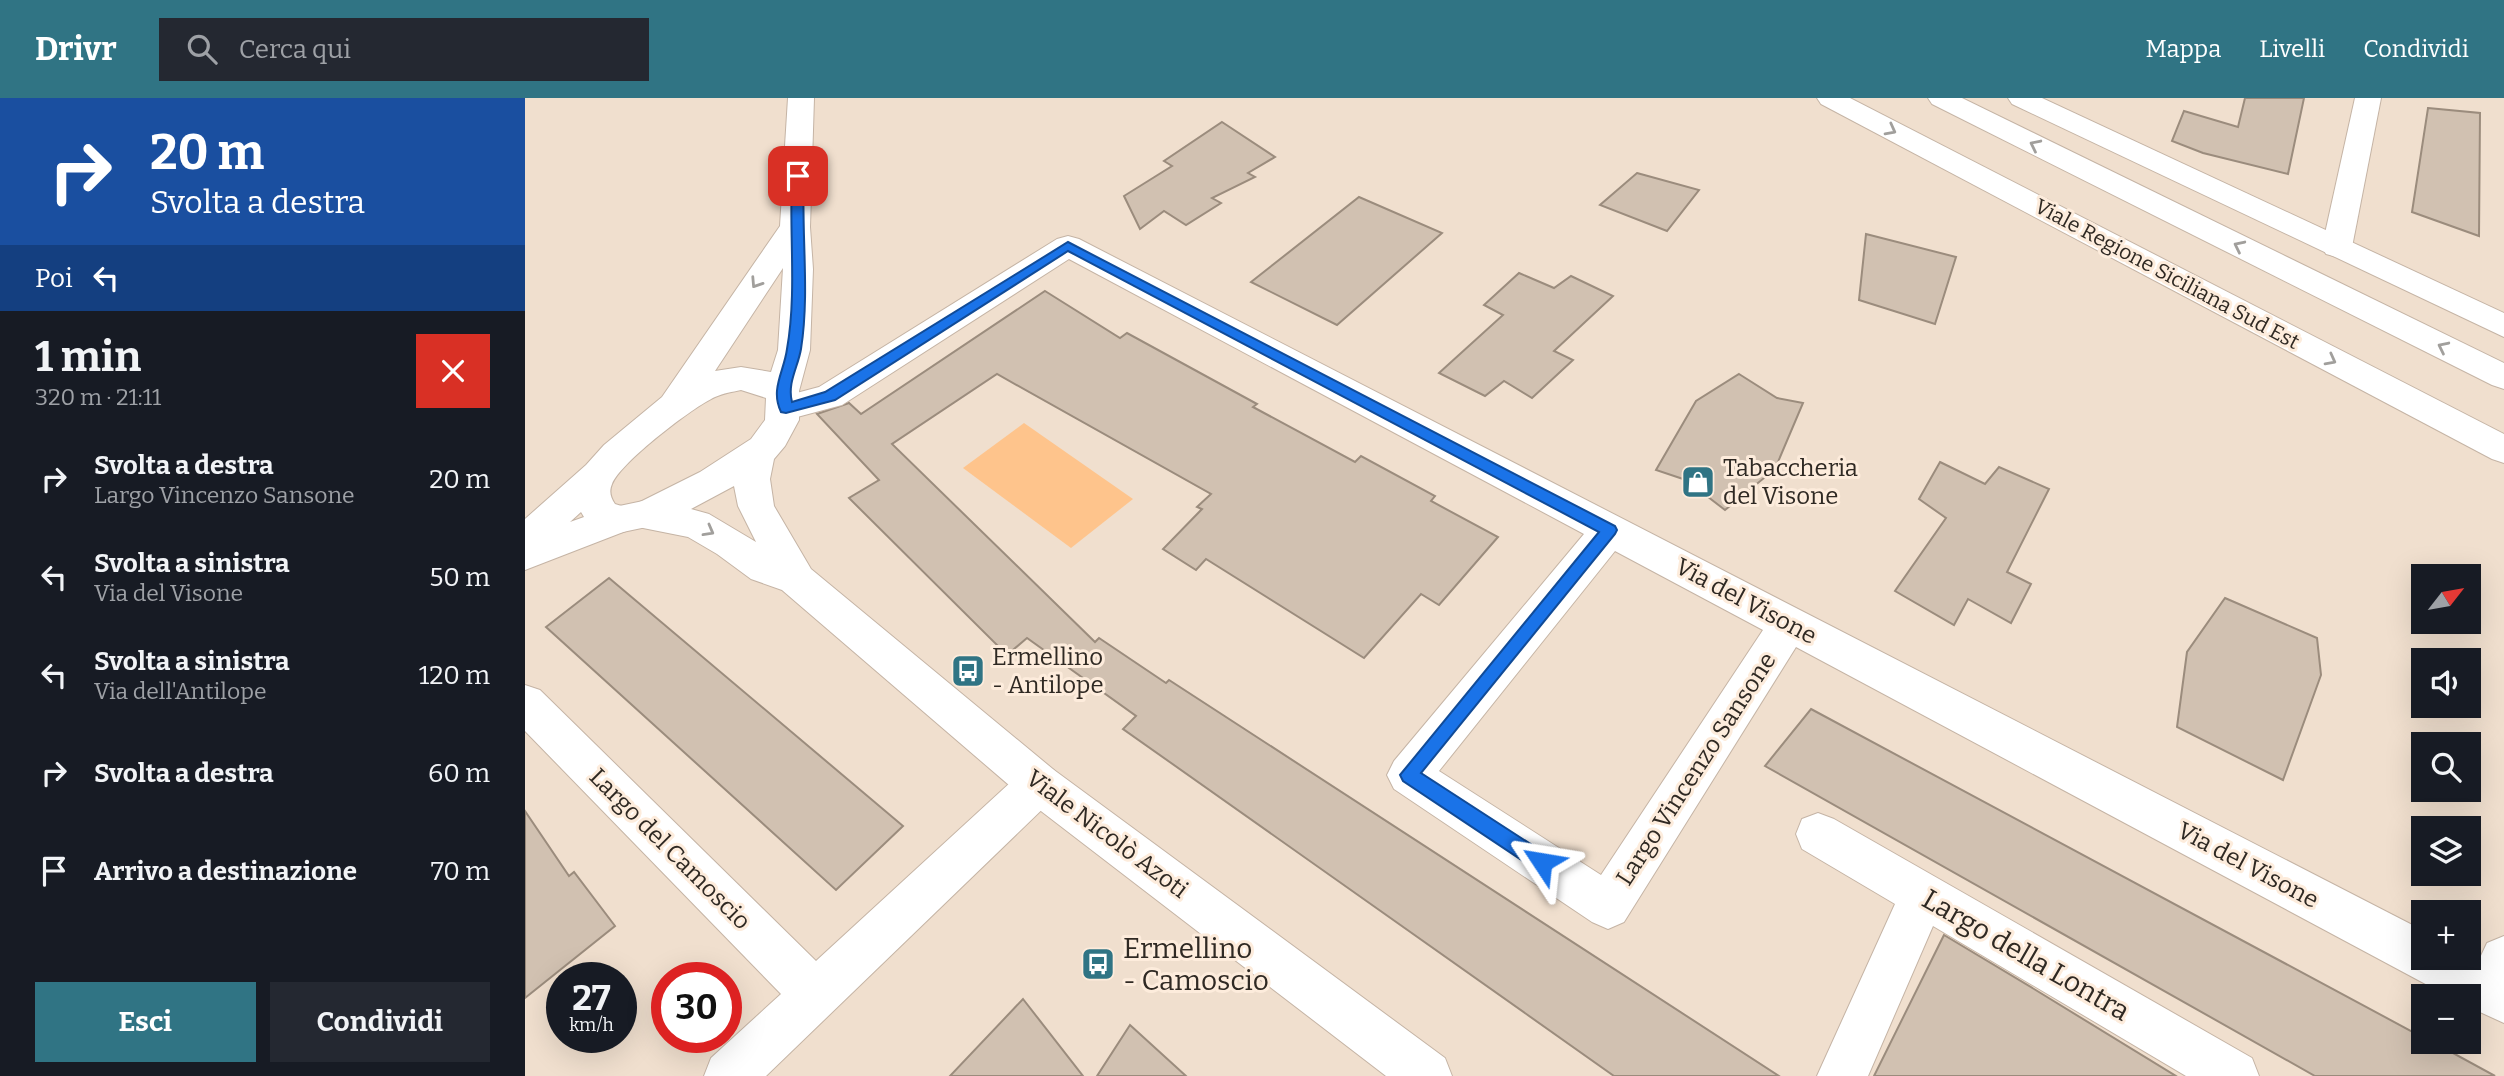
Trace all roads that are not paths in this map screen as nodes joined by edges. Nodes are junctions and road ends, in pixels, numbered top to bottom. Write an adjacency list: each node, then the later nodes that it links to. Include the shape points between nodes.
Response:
1 (801, 98): 6 (street)
2 (1830, 98): 12 (street, Viale Regione Siciliana Sud Est, one-way to 12)
3 (1941, 98): 9 (street, one-way to 3)
4 (2021, 98): 7 (street)
5 (2368, 98): 7 (street)
6 (796, 227): 10 (street, via 799,269 794,350); 11 (street, one-way to 11)
7 (2337, 247): 8 (street)
8 (2504, 326)
9 (2504, 377)
10 (784, 400): 11 (street, via 769,383 746,379 709,385); 13 (street, via 773,438); 16 (street, Via del Visone, via 830,396 1068,246)
11 (675, 402): 14 (street)
12 (2504, 450)
13 (758, 452): 15 (street, via 669,505); 19 (street, via 752,481 758,510 791,562)
14 (599, 474): 15 (street, via 592,489 594,505 603,516); 17 (street)
15 (631, 517): 18 (street); 19 (street, one-way to 19, via 696,524 764,568)
16 (1610, 530): 20 (street, Via del Visone); 20 (street, Largo Vincenzo Sansone, via 1409,775 1608,906)
17 (525, 541)
18 (525, 555)
19 (796, 579): 22 (street, Viale Nicolò Azoti)
20 (1789, 624): 25 (street, Via del Visone)
21 (525, 703): 28 (street, Largo del Camoscio)
22 (1039, 784): 28 (street); 30 (street, Viale Nicolò Azoti)
23 (1818, 834): 24 (street, Largo della Lontra)
24 (1923, 895): 31 (street); 32 (street, Largo della Lontra)
25 (2411, 950)
26 (2461, 970): 27 (street, Via del Visone)
27 (2500, 984)
28 (815, 994): 29 (street)
29 (729, 1076)
30 (1427, 1076)
31 (1842, 1076)
32 (2234, 1076)

